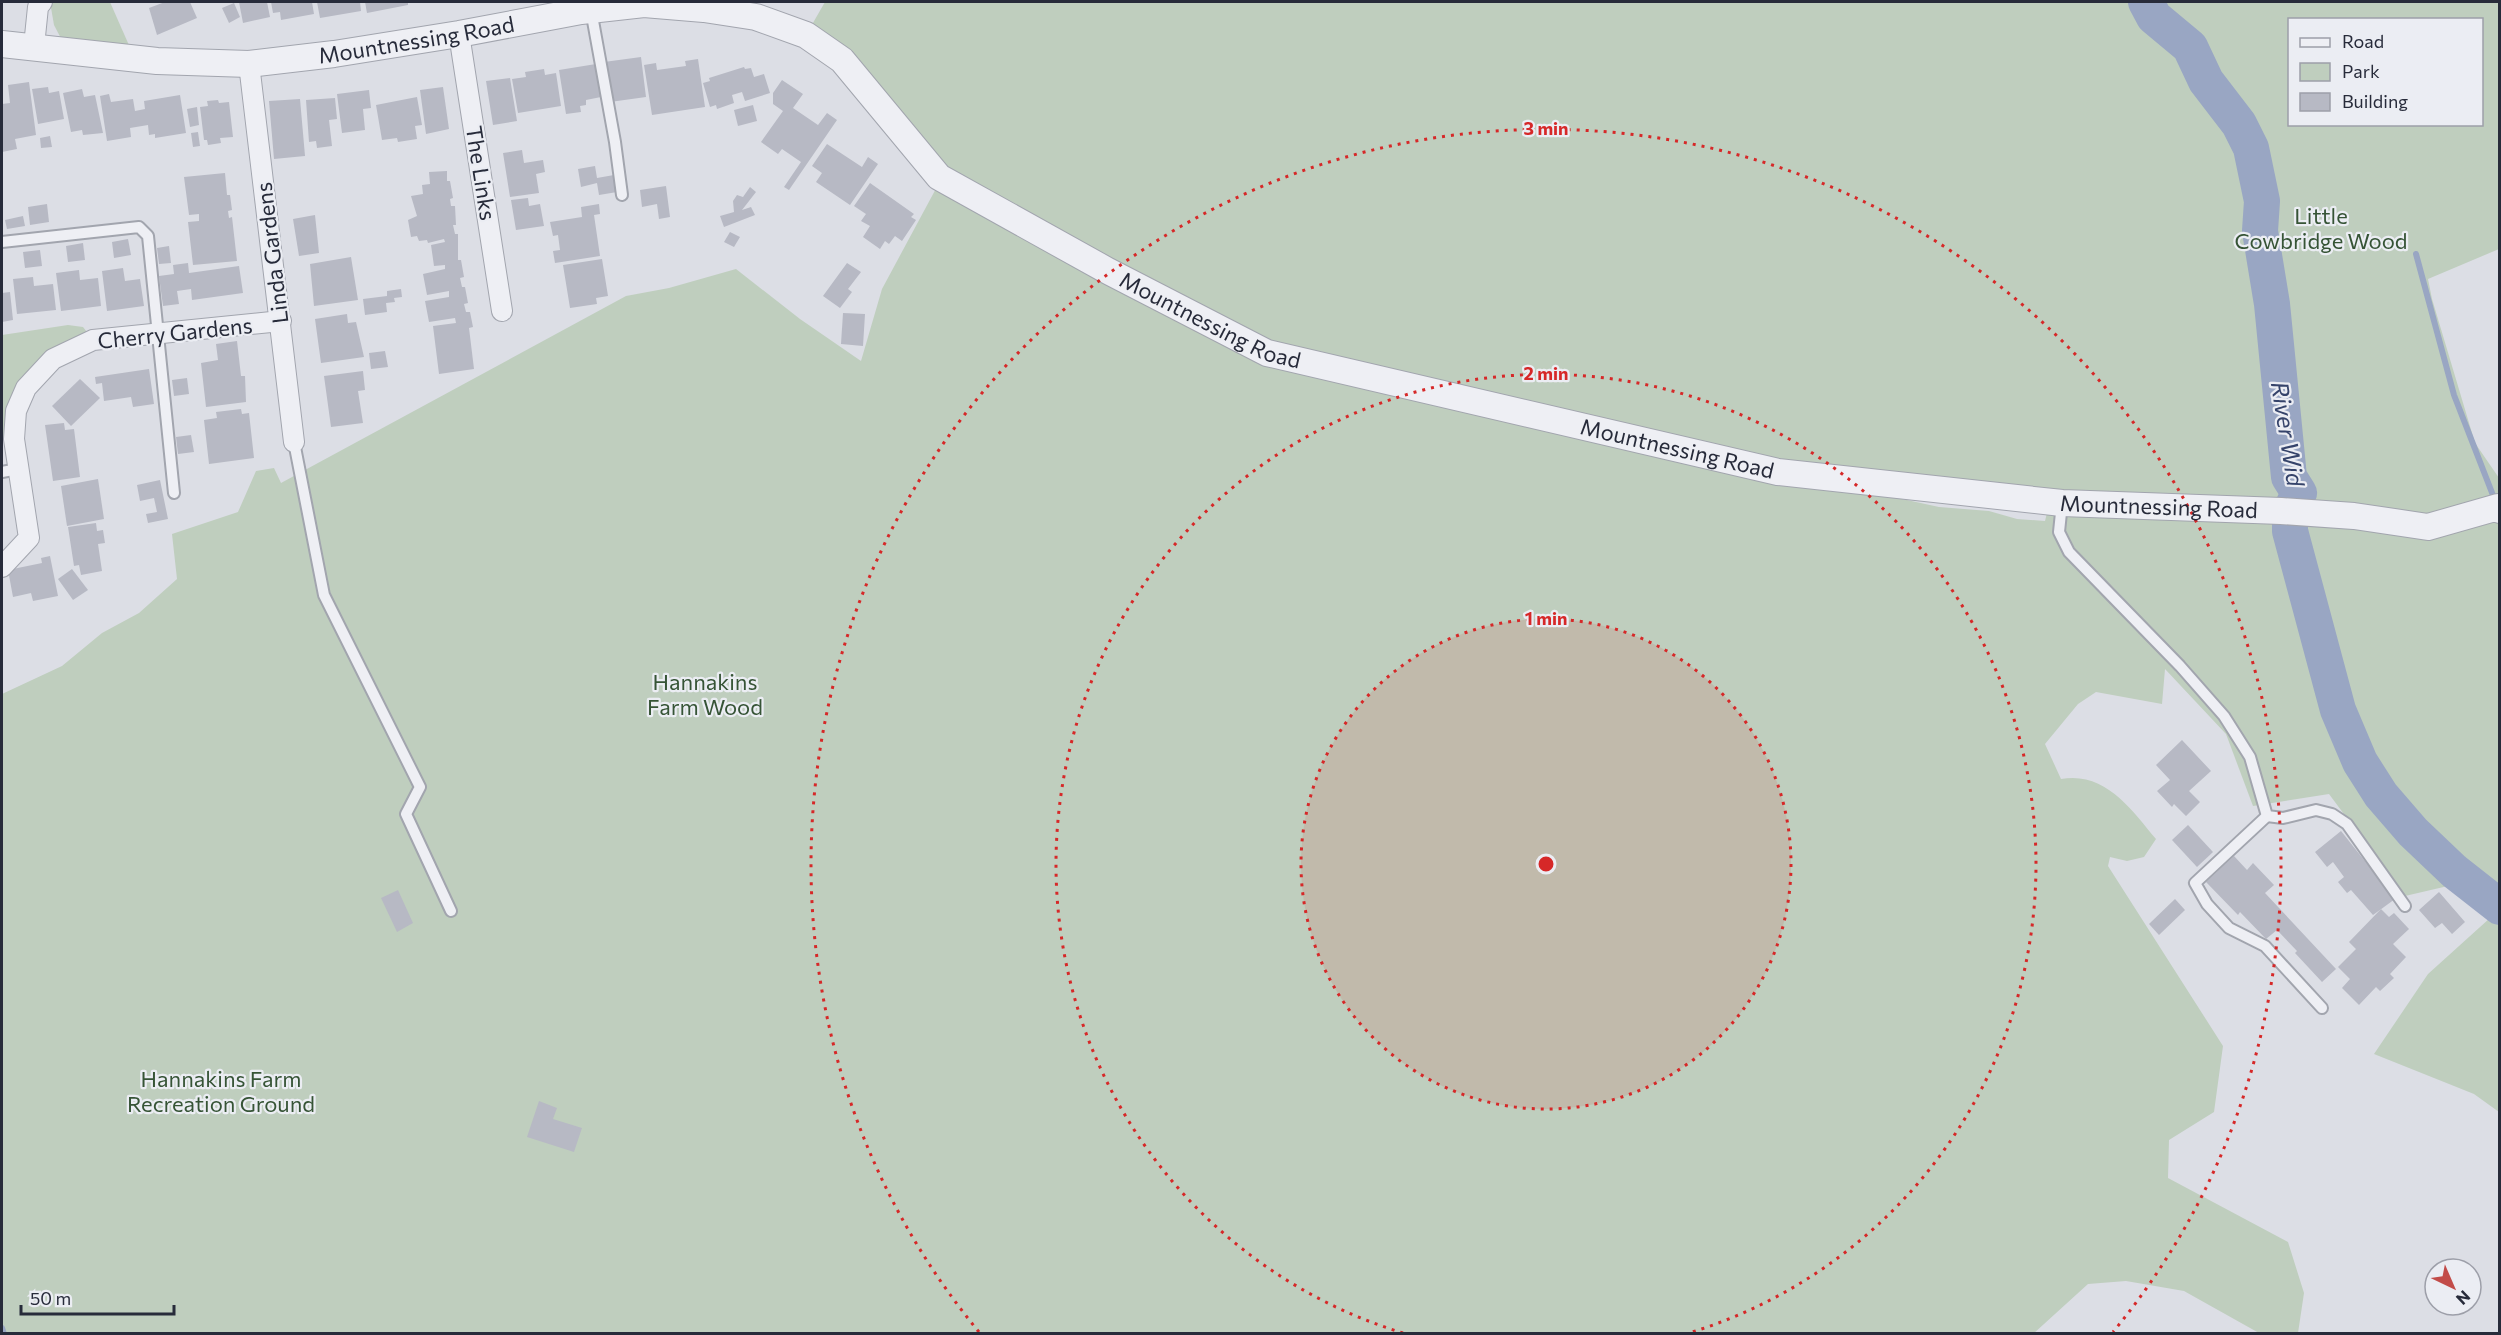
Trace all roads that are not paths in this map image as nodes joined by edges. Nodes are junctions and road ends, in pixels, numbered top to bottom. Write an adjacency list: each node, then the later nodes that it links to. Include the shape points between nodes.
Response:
1 (42, 2): 5 (street, via 38,7)
2 (591, 10): 3 (street, Mountnessing Road); 7 (lane); 15 (street, Mountnessing Road, via 644,4 692,8 756,17 806,35 843,60 939,177 1107,271 1267,353 1778,472)
3 (459, 34): 6 (street, Mountnessing Road); 9 (street, The Links)
4 (2, 44): 5 (street, Mountnessing Road)
5 (34, 46): 6 (street, Mountnessing Road, via 157,61)
6 (249, 64): 10 (street, Linda Gardens)
7 (622, 195)
8 (2, 242): 11 (lane, via 139,227 148,236)
9 (502, 311)
10 (280, 321): 11 (street, Cherry Gardens); 12 (street, Linda Gardens)
11 (158, 333): 13 (street, Cherry Gardens, via 93,340 54,359 26,388 16,411); 14 (lane)
12 (294, 442): 20 (lane, via 324,595 420,787 406,814)
13 (10, 471): 17 (street, Cherry Gardens, via 29,538)
14 (174, 493)
15 (2062, 503): 16 (street, Mountnessing Road, via 2354,516 2428,527 2498,507); 18 (lane, via 2059,532 2069,552 2224,716 2250,757)
16 (2499, 510)
17 (2, 567)
18 (2267, 816): 19 (lane, via 2283,819 2316,810 2332,814 2347,824); 21 (lane, via 2195,883 2207,904 2229,928 2265,946)
19 (2404, 906)
20 (451, 911)
21 (2322, 1008)

